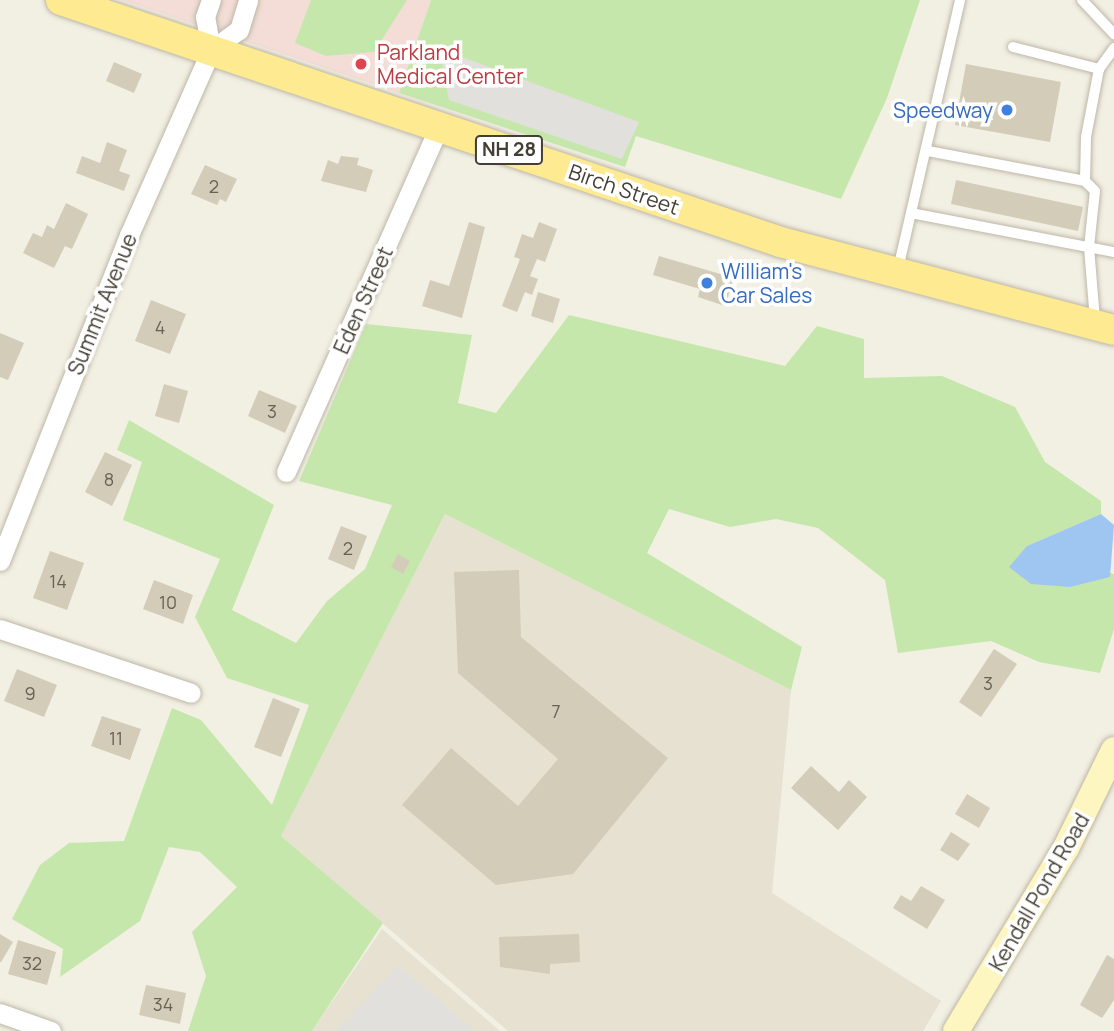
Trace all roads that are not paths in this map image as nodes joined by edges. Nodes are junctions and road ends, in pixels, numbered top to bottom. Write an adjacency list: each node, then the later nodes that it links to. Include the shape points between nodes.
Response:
1 (61, 0): 9 (main road, Birch Street / NH 28)
2 (212, 0): 9 (street, via 205,17)
3 (248, 0): 9 (street, via 239,30)
4 (960, 0): 12 (lane)
5 (1082, 0): 6 (lane)
6 (1114, 34)
7 (1013, 47): 10 (lane)
8 (1114, 48): 10 (lane)
9 (211, 50): 11 (main road, Birch Street / NH 28); 20 (street, Summit Avenue, via 129,234)
10 (1099, 69): 13 (lane)
11 (439, 127): 17 (main road, Birch Street / NH 28, via 781,242); 19 (street, Eden Street)
12 (928, 151): 13 (lane); 14 (lane)
13 (1085, 181): 15 (lane, via 1095,191)
14 (911, 213): 15 (lane); 17 (lane)
15 (1088, 247): 16 (lane); 18 (lane)
16 (1114, 252)
17 (897, 273): 18 (main road, Birch Street / NH 28)
18 (1105, 327)
19 (286, 472)
20 (0, 561)
21 (0, 629): 22 (street)
22 (191, 693)
23 (1114, 750): 26 (street, Kendall Pond Road, via 1066,848)
24 (0, 1013): 25 (street)
25 (51, 1031)
26 (956, 1031)

